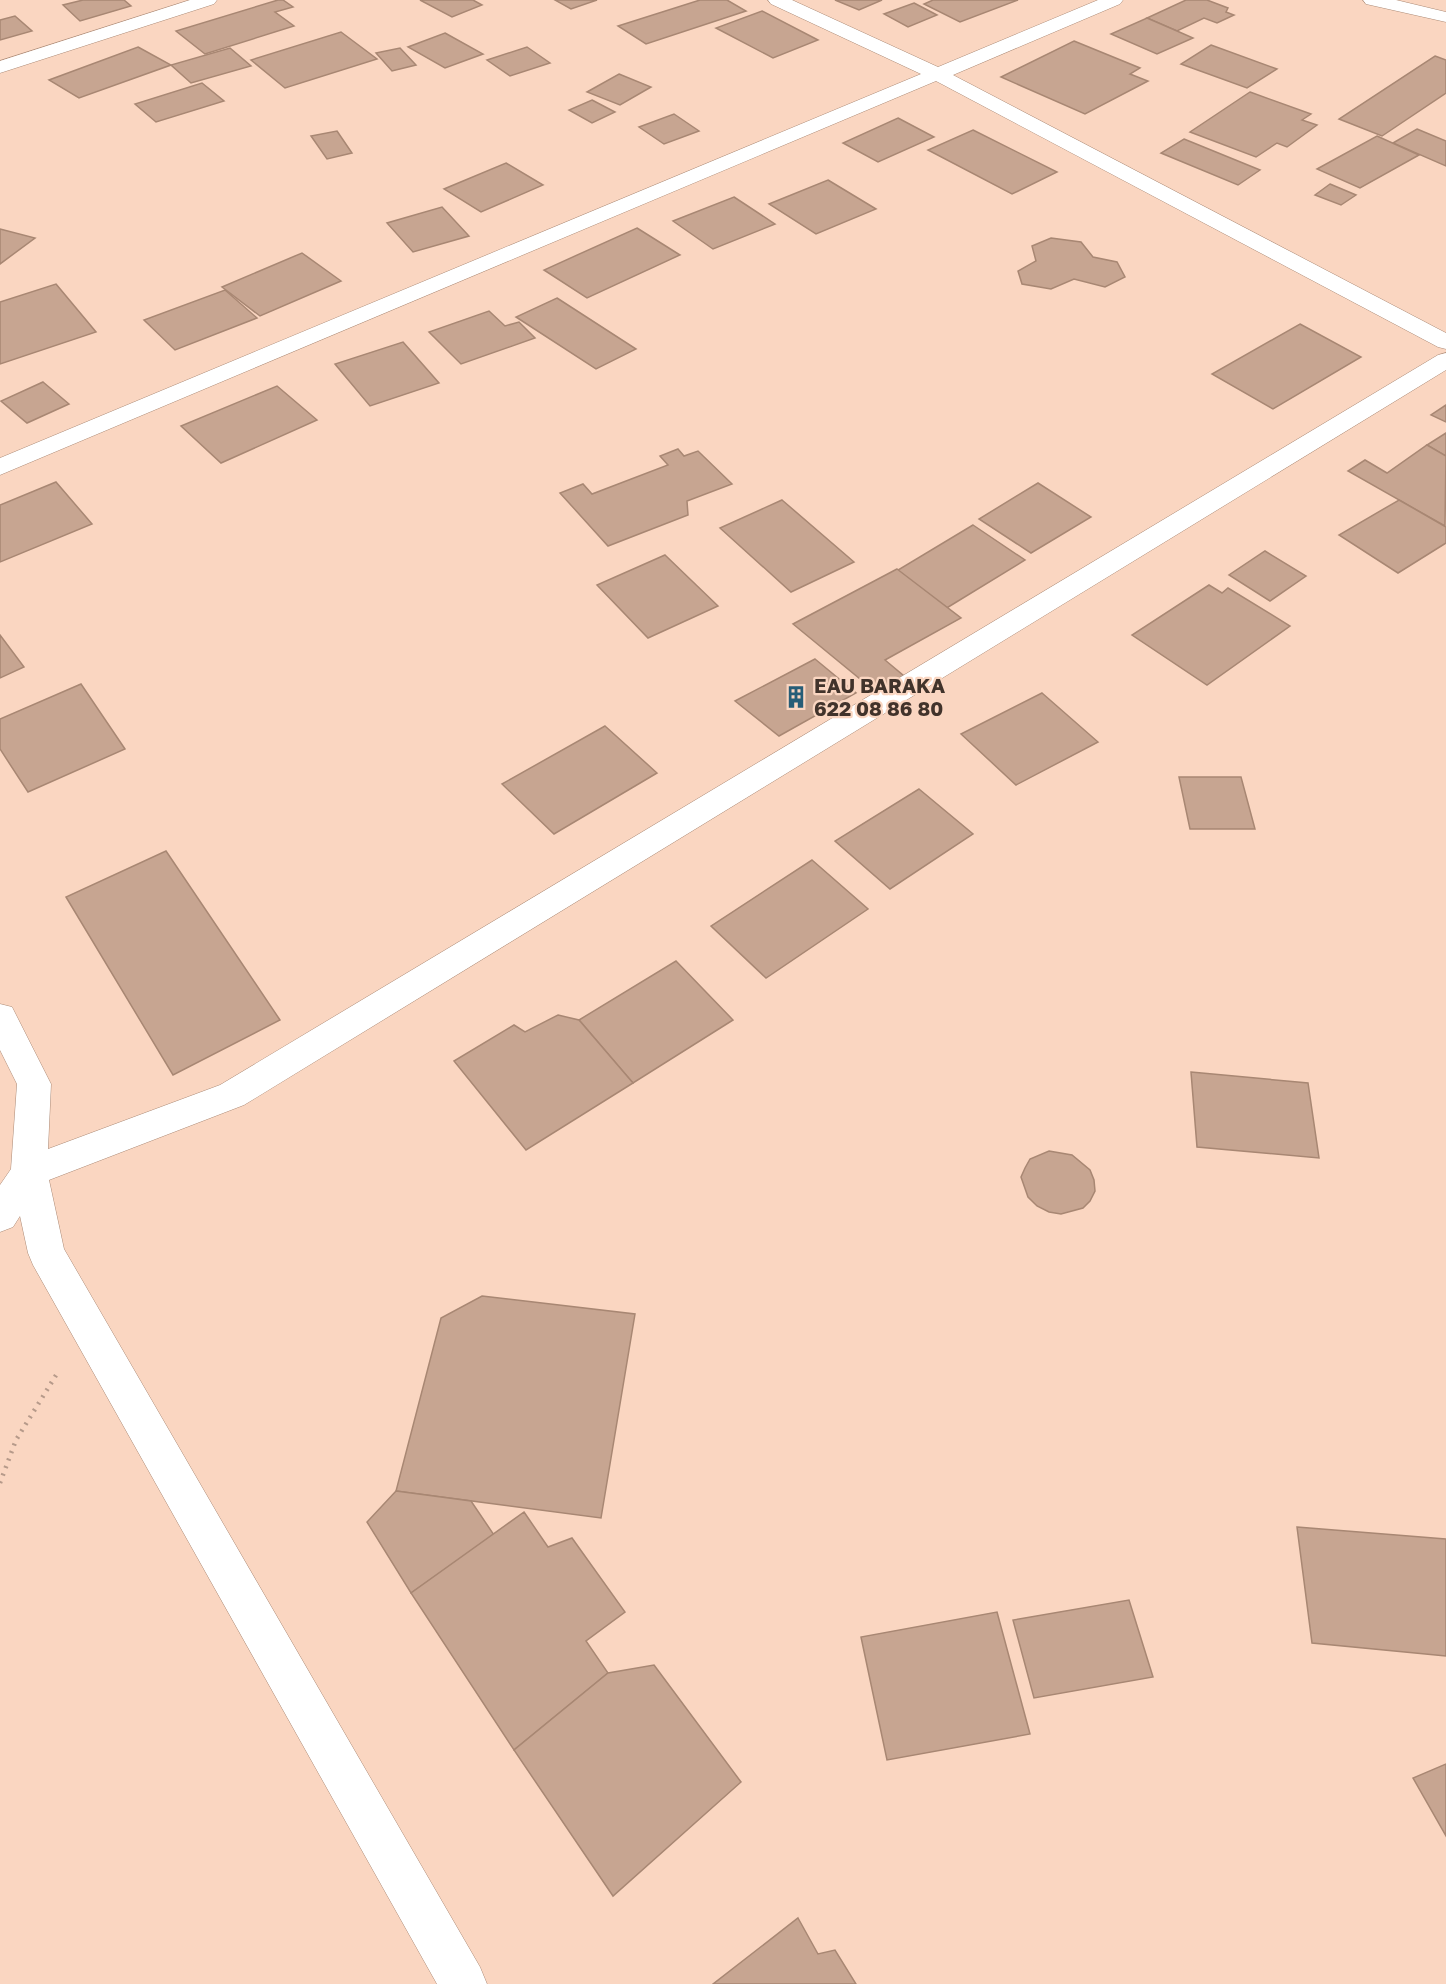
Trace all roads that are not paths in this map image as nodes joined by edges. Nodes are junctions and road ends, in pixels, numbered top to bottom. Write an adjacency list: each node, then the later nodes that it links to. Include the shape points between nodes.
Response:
1 (208, 0): 6 (street)
2 (777, 0): 7 (street)
3 (1114, 0): 7 (street)
4 (1372, 0): 5 (street)
5 (1446, 17)
6 (0, 67)
7 (937, 74): 8 (street); 10 (street)
8 (1446, 342)
9 (1446, 360): 12 (street, via 232,1095)
10 (0, 467)
11 (0, 1017): 12 (street, via 34,1084)
12 (29, 1172): 13 (street); 14 (street, via 46,1252)
13 (0, 1216)
14 (463, 1984)

